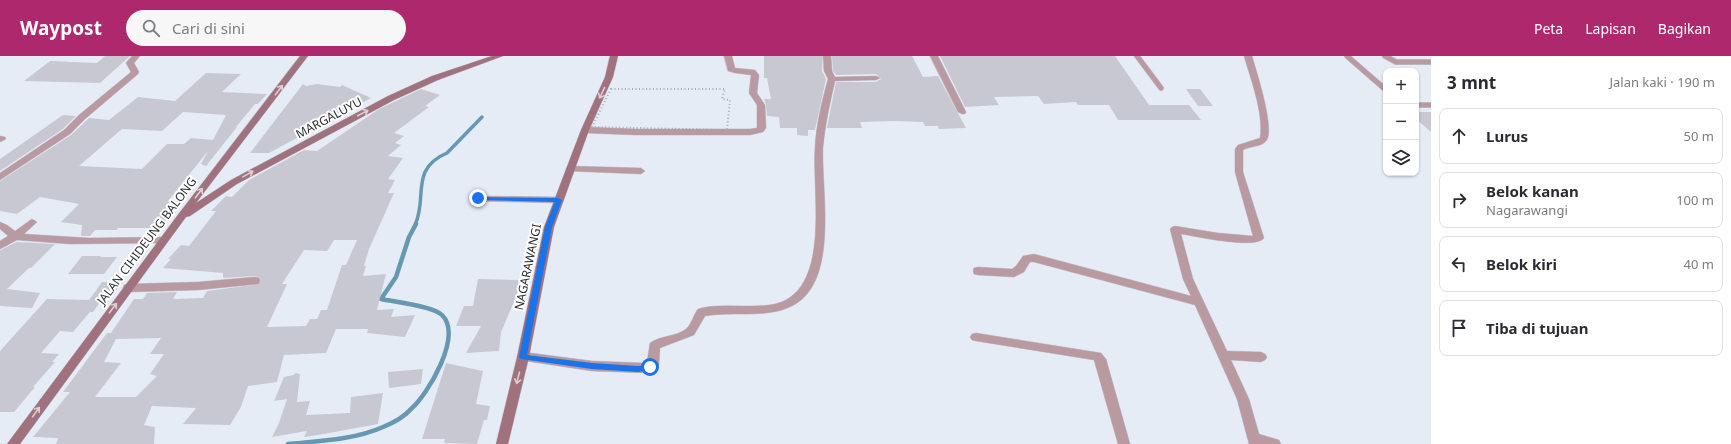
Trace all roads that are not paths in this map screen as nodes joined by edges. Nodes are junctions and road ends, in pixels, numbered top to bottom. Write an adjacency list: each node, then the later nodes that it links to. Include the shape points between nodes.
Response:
1 (136, 56): 24 (street, via 130,63 135,72 67,132)
2 (304, 56): 27 (street, JALAN CIHIDEUNG BALONG, one-way to 2)
3 (499, 56): 27 (street, MARGALUYU, one-way to 3, via 234,182 392,98 435,78)
4 (614, 56): 21 (street, NAGARAWANGI, one-way to 21, via 609,77)
5 (728, 56): 21 (street, via 731,69 752,72 755,75 752,93 761,105 760,130)
6 (827, 56): 15 (street, via 828,72)
7 (934, 56): 20 (street)
8 (1137, 56): 17 (lane)
9 (1248, 56): 36 (street, via 1264,126 1264,138 1239,149 1239,172 1259,238 1208,235 1176,229 1188,279)
10 (1347, 56): 16 (lane)
11 (1385, 56): 13 (lane, via 1396,62)
12 (1427, 56): 13 (lane)
13 (1431, 61)
14 (876, 78): 15 (street)
15 (832, 79): 39 (street, via 821,121 819,149 820,247 813,276 796,300 773,307 702,312 696,325 686,334 654,346 653,364 646,368 592,366)
16 (1383, 87)
17 (1161, 88)
18 (1419, 104): 19 (lane)
19 (1431, 105)
20 (962, 112)
21 (585, 130): 22 (street, NAGARAWANGI)
22 (570, 169): 23 (street); 26 (street, NAGARAWANGI)
23 (641, 171)
24 (0, 177)
25 (478, 198): 26 (street)
26 (558, 200): 39 (street, NAGARAWANGI, via 549,227)
27 (180, 218): 31 (street, JALAN CIHIDEUNG BALONG)
28 (32, 222): 30 (street)
29 (0, 225): 30 (street)
30 (15, 236): 31 (street, via 69,242); 32 (street)
31 (164, 240): 35 (street, JALAN CIHIDEUNG BALONG)
32 (0, 246)
33 (978, 271): 36 (street, via 1014,273 1020,270 1027,259 1034,258)
34 (255, 281): 35 (street)
35 (128, 288): 42 (street, JALAN CIHIDEUNG BALONG, one-way to 35)
36 (1198, 302): 38 (street)
37 (976, 337): 44 (street, via 1097,356)
38 (1222, 355): 40 (street); 41 (street, via 1243,399)
39 (523, 357): 43 (street, NAGARAWANGI, one-way to 43)
40 (1261, 357)
41 (1255, 441): 45 (street)
42 (13, 444)
43 (502, 444)
44 (1124, 444)
45 (1275, 444)

